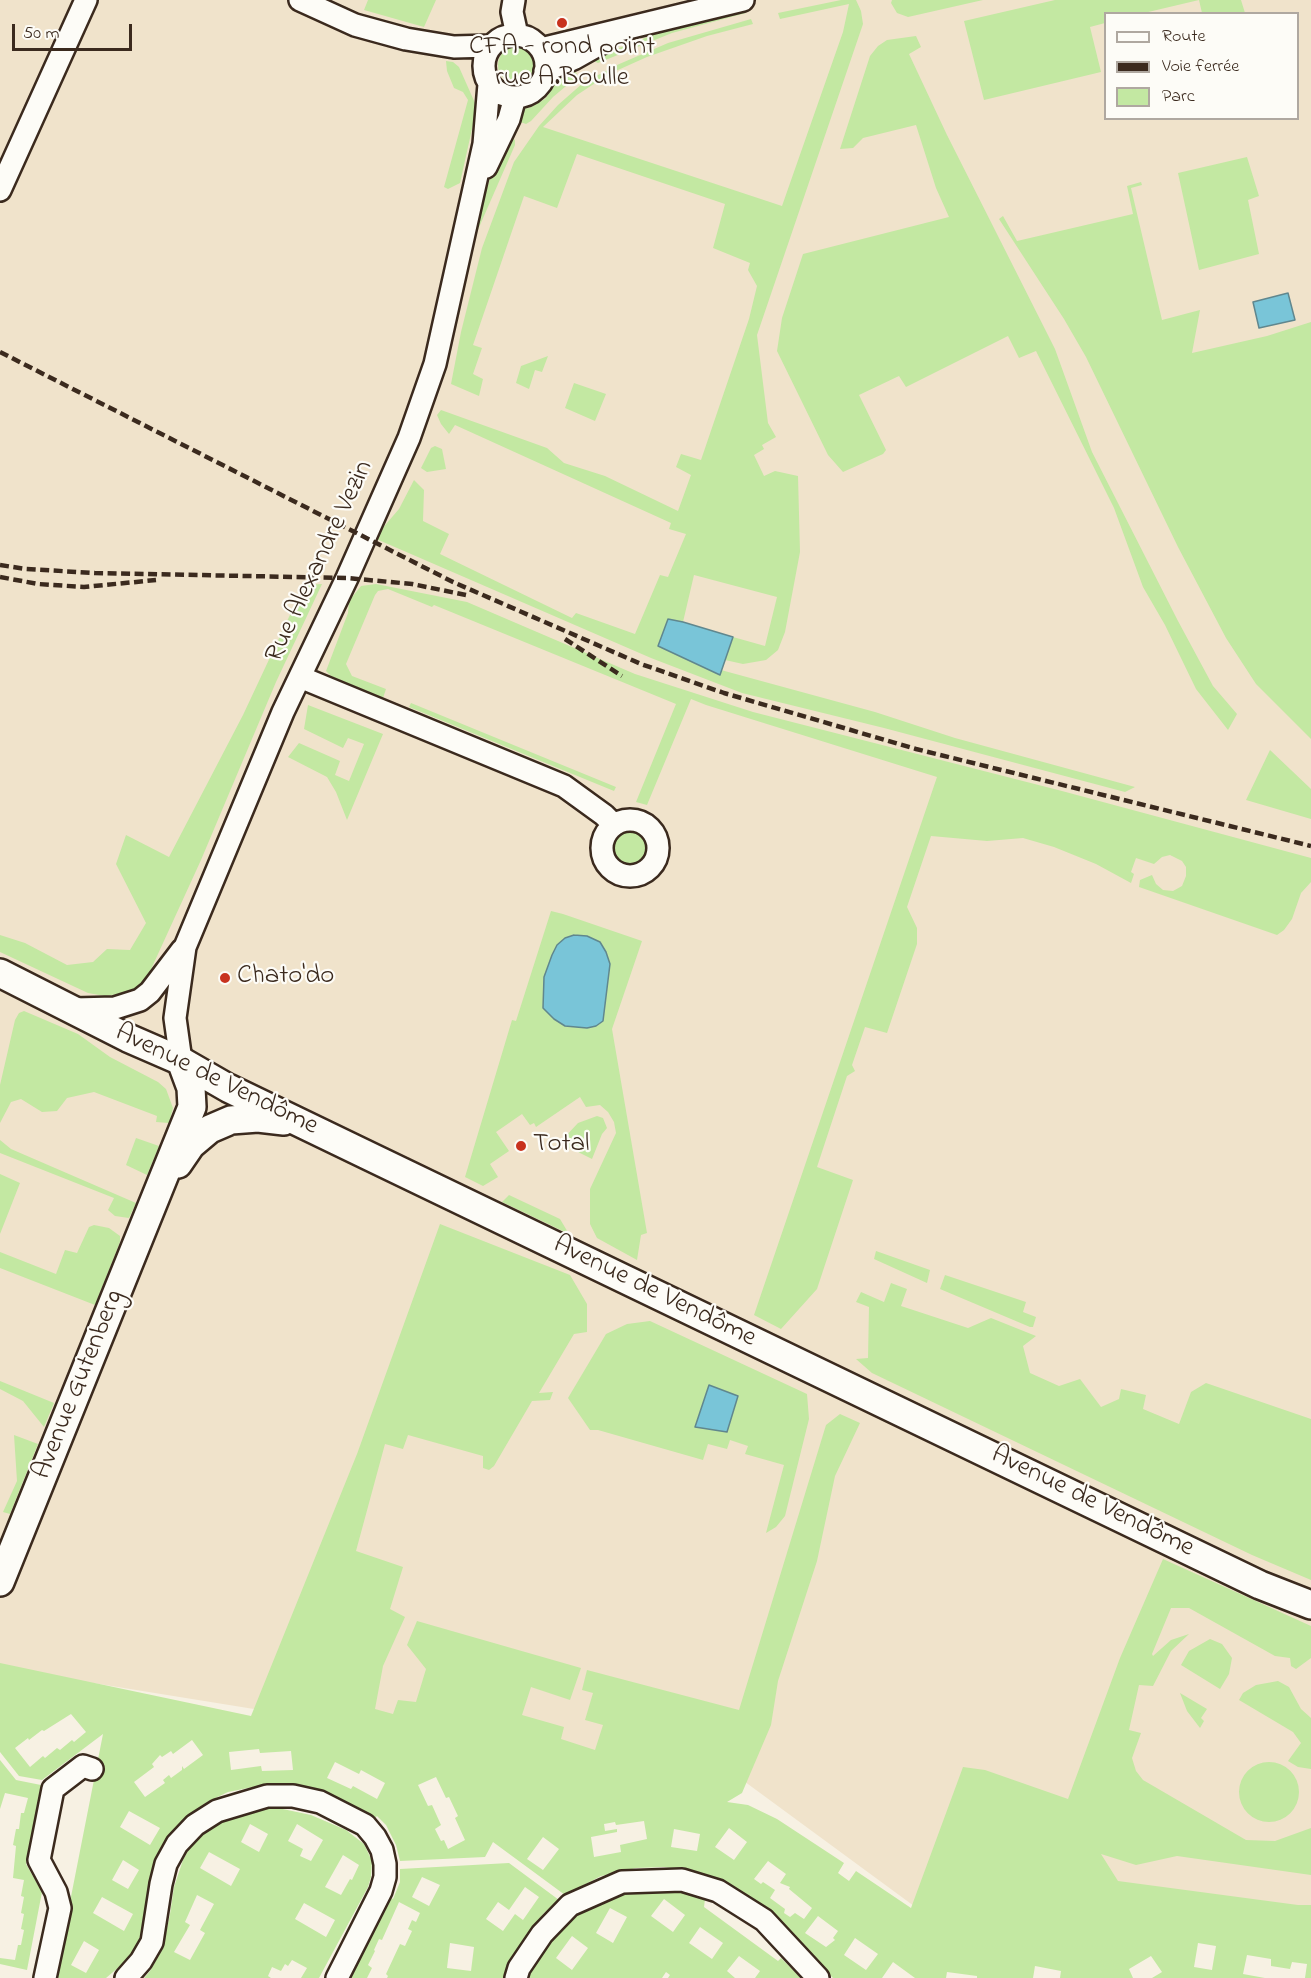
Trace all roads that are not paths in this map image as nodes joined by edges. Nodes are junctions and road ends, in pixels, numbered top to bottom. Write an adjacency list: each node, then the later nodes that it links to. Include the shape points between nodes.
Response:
1 (86, 0): 12 (street)
2 (300, 0): 8 (street, via 356,25 454,47)
3 (743, 0): 5 (street)
4 (513, 6): 6 (street)
5 (675, 16): 7 (street); 9 (street, via 624,32)
6 (517, 35): 7 (street); 8 (street, via 508,36)
7 (541, 49): 9 (street)
8 (488, 65): 10 (street, via 496,91); 11 (street, Rue Alexandre Vezin, via 484,144)
9 (545, 70): 10 (street, via 535,89)
10 (516, 97): 11 (street, Rue Alexandre Vezin, via 508,123)
11 (475, 189): 13 (street, Rue Alexandre Vezin, via 435,364 409,438)
12 (0, 190)
13 (300, 677): 14 (street, via 564,786); 15 (street, Rue Alexandre Vezin)
14 (614, 825)
15 (185, 947): 17 (street, Rue Alexandre Vezin, via 140,1000 115,1008); 18 (street, Rue Alexandre Vezin, via 175,1018)
16 (0, 973): 17 (main road, Avenue de Vendôme)
17 (74, 1009): 18 (main road, Avenue de Vendôme)
18 (181, 1061): 19 (main road, Avenue de Vendôme); 20 (main road, Avenue Gutenberg, via 191,1088 192,1107)
19 (314, 1129): 20 (main road, Avenue Gutenberg, via 292,1121 231,1120 210,1129 191,1145); 22 (main road, Avenue de Vendôme, via 1260,1585)
20 (160, 1188): 21 (main road, Avenue Gutenberg)
21 (0, 1582)
22 (1311, 1605)
23 (92, 1769): 24 (street, via 83,1766 53,1789 39,1860 60,1908)
24 (45, 1978)
25 (126, 1978): 26 (street, via 152,1942 166,1863 177,1844 195,1825 217,1811 267,1796 293,1796 320,1802 365,1825 382,1850 386,1864 381,1891)
26 (337, 1978)
27 (516, 1978): 28 (street, via 542,1934 570,1905 622,1882 682,1880 718,1891 764,1920)
28 (818, 1978)

